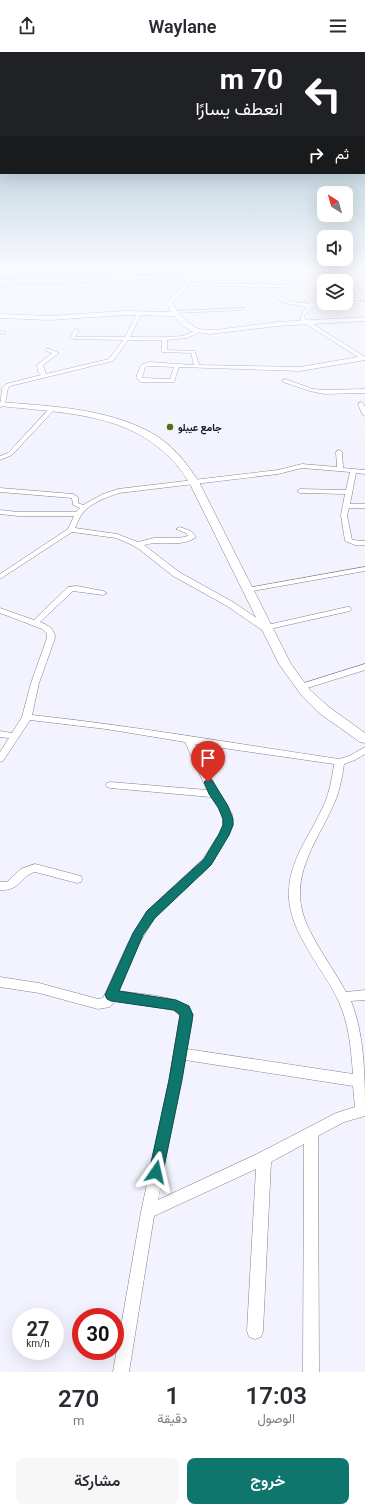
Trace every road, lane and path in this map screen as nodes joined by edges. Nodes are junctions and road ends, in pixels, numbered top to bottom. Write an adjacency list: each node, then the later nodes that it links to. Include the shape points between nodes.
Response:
1 (132, 328): 8 (street)
2 (190, 328): 6 (street)
3 (243, 328): 6 (street)
4 (313, 328): 11 (street)
5 (77, 330): 8 (street, via 72,337)
6 (198, 331): 7 (street, via 185,337)
7 (165, 339): 8 (street); 10 (street)
8 (126, 340): 15 (street, via 112,360)
9 (48, 350): 15 (street, via 56,353 40,365)
10 (164, 351): 12 (street); 14 (street, via 193,352)
11 (364, 359): 14 (street, via 305,368)
12 (162, 364): 13 (street); 13 (street, via 143,366 139,379 172,381)
13 (177, 366): 14 (street)
14 (197, 367)
15 (45, 376): 19 (street, via 8,385)
16 (285, 381): 17 (street, via 324,392)
17 (365, 391)
18 (361, 404): 21 (street)
19 (1, 405): 20 (street)
20 (51, 410): 23 (street, via 10,454); 27 (street, via 115,420 135,428 163,444)
21 (365, 414)
22 (339, 452): 24 (street)
23 (0, 458)
24 (340, 469): 25 (street); 27 (street, via 296,467 285,471)
25 (353, 472): 26 (street); 30 (street)
26 (365, 472)
27 (194, 482): 33 (street, via 118,491); 42 (street)
28 (0, 490): 33 (street, via 73,496 75,504)
29 (300, 491): 30 (street)
30 (349, 492): 31 (street)
31 (346, 506): 32 (street); 38 (street, via 344,515 349,541)
32 (365, 506)
33 (84, 507): 35 (street)
34 (0, 512): 35 (street)
35 (78, 514): 37 (street)
36 (180, 529): 39 (street, via 189,532 192,537 154,540)
37 (71, 530): 39 (street, via 117,536); 41 (street)
38 (365, 543)
39 (137, 545): 47 (street, via 176,574)
40 (365, 569): 42 (street)
41 (0, 577)
42 (247, 590): 47 (street)
43 (103, 593): 46 (street, via 71,589)
44 (347, 608): 47 (street)
45 (0, 610): 46 (street)
46 (35, 623): 50 (street, via 51,633 51,638 35,683)
47 (265, 627): 49 (street)
48 (365, 667): 49 (street)
49 (301, 687): 53 (street, via 324,710)
50 (27, 717): 52 (street); 54 (street, via 106,726)
51 (0, 734): 52 (street)
52 (16, 736): 56 (street)
53 (365, 739)
54 (188, 740): 57 (street); 59 (street)
55 (365, 750): 57 (street)
56 (0, 759)
57 (339, 762): 65 (street, via 332,796 308,841 297,869 294,892 298,916 315,951)
58 (110, 785): 59 (street)
59 (214, 794): 63 (street, via 228,819 224,835 203,867 151,914 138,933)
60 (77, 879): 61 (street, via 31,868 10,886)
61 (0, 886)
62 (1, 983): 63 (street, via 39,988 98,1004 106,1003)
63 (111, 995): 66 (street, via 176,1005 184,1010 185,1026)
64 (365, 995): 65 (street)
65 (343, 997): 67 (street, via 353,1028)
66 (180, 1054): 67 (street); 71 (street)
67 (359, 1081): 68 (street)
68 (364, 1110): 69 (street, via 341,1117)
69 (311, 1133): 70 (street); 74 (street)
70 (264, 1158): 71 (street); 72 (street)
71 (148, 1212): 73 (street)
72 (255, 1331)
73 (121, 1372)
74 (311, 1372)

